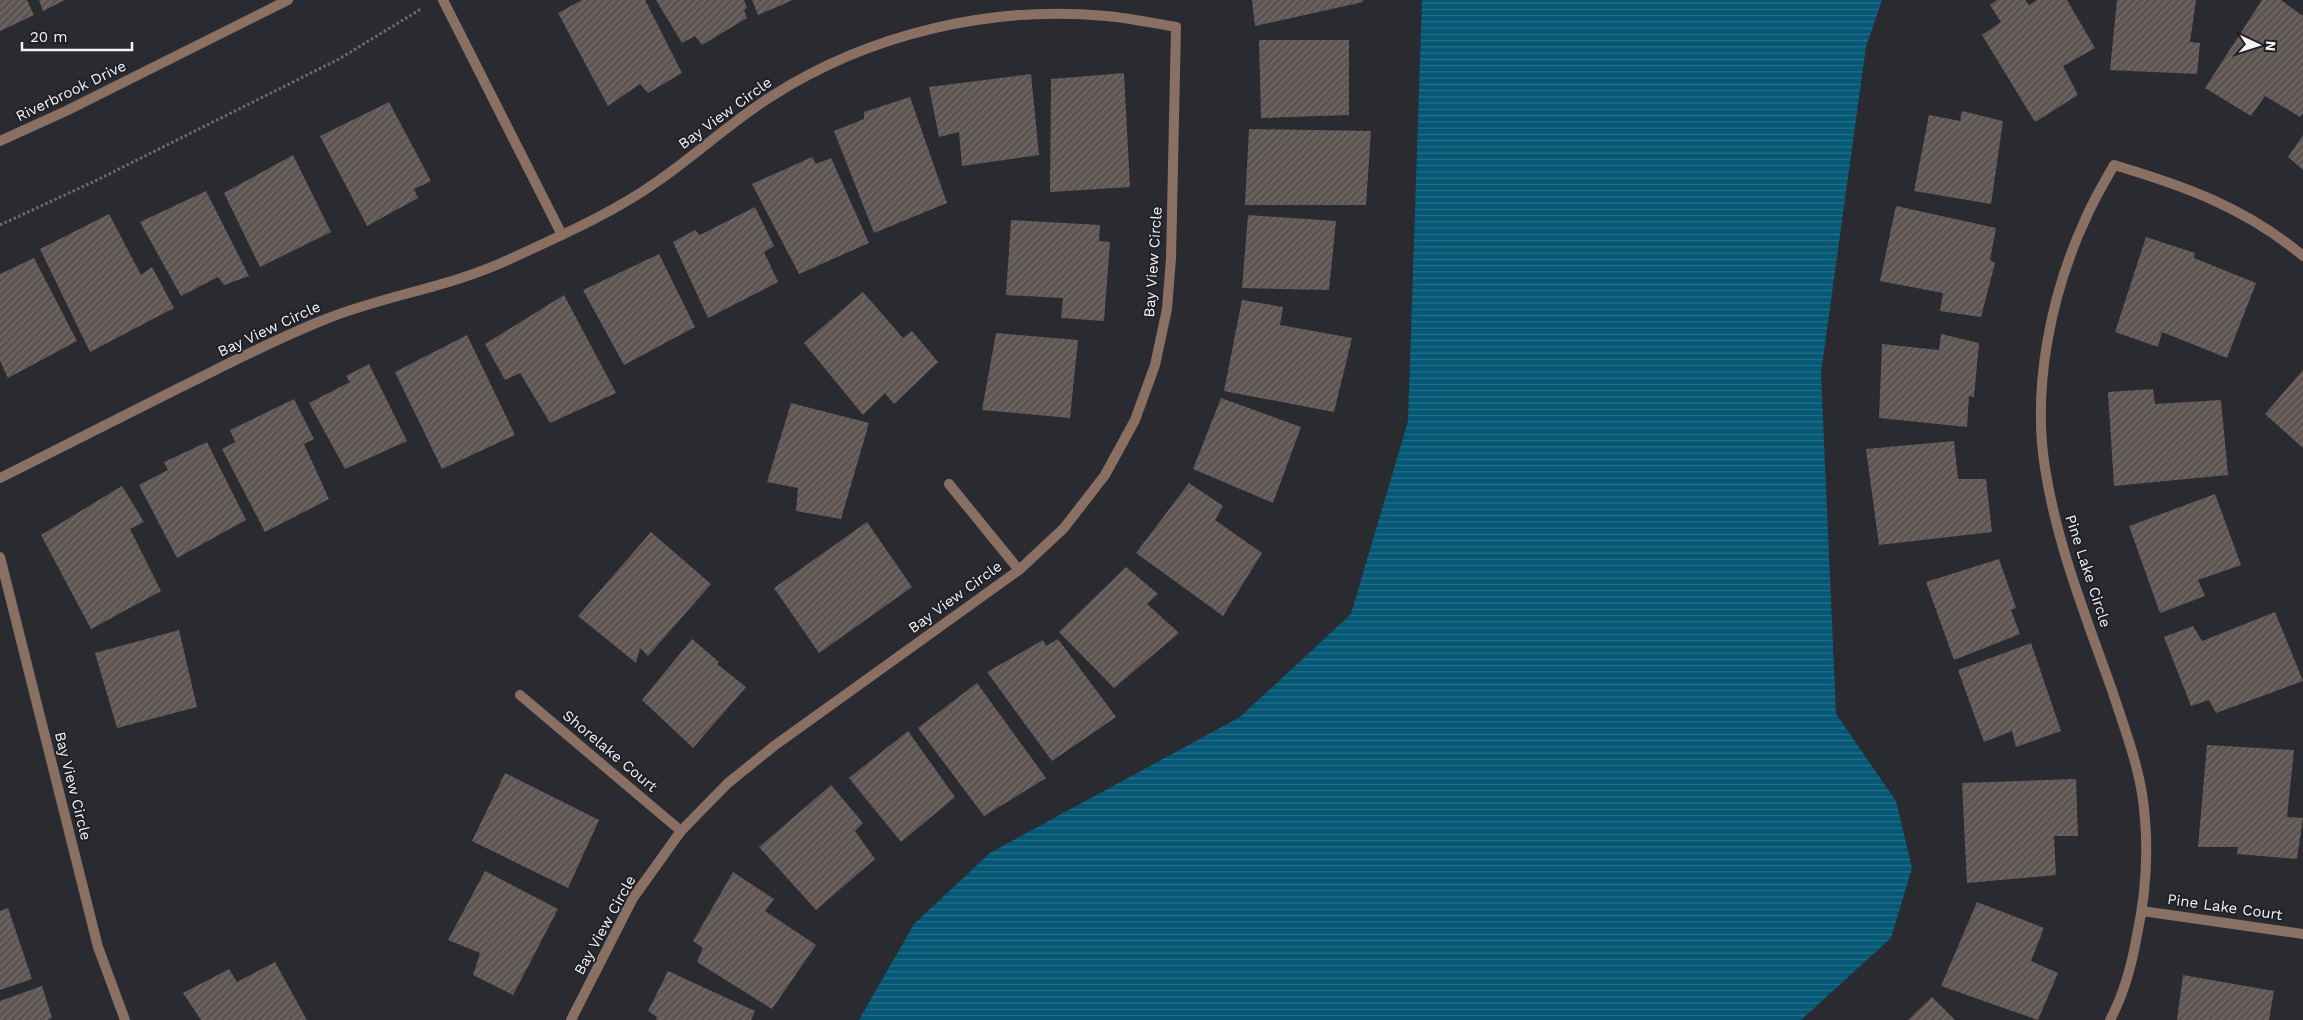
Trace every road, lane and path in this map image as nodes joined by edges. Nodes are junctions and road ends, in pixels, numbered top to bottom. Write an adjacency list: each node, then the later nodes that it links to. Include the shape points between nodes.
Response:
1 (288, 0): 4 (street, Riverbrook Drive)
2 (443, 0): 6 (street)
3 (428, 5): 5 (path, via 339,59)
4 (0, 141)
5 (0, 225)
6 (562, 235): 8 (street, Bay View Circle, via 484,272 352,308 284,336); 11 (street, Bay View Circle, via 657,182 775,94 837,61 904,36 968,21 1036,14 1106,16 1176,27 1171,258 1167,309 1155,364 1135,420 1104,475 1064,528)
7 (2303, 256): 14 (street, Pine Lake Circle, via 2234,209 2176,183 2114,165 2063,274 2050,327 2042,400 2044,466 2057,534 2128,738 2142,793 2146,853)
8 (0, 478)
9 (949, 484): 11 (street)
10 (0, 557): 16 (street, Bay View Circle, via 98,947)
11 (1019, 570): 13 (street, Bay View Circle, via 774,746 728,783)
12 (520, 695): 13 (street, Shorelake Court)
13 (681, 831): 17 (street, Bay View Circle, via 633,898)
14 (2142, 911): 15 (street, Pine Lake Court); 18 (street, Pine Lake Circle, via 2132,960)
15 (2303, 934)
16 (125, 1020)
17 (571, 1020)
18 (2110, 1020)

